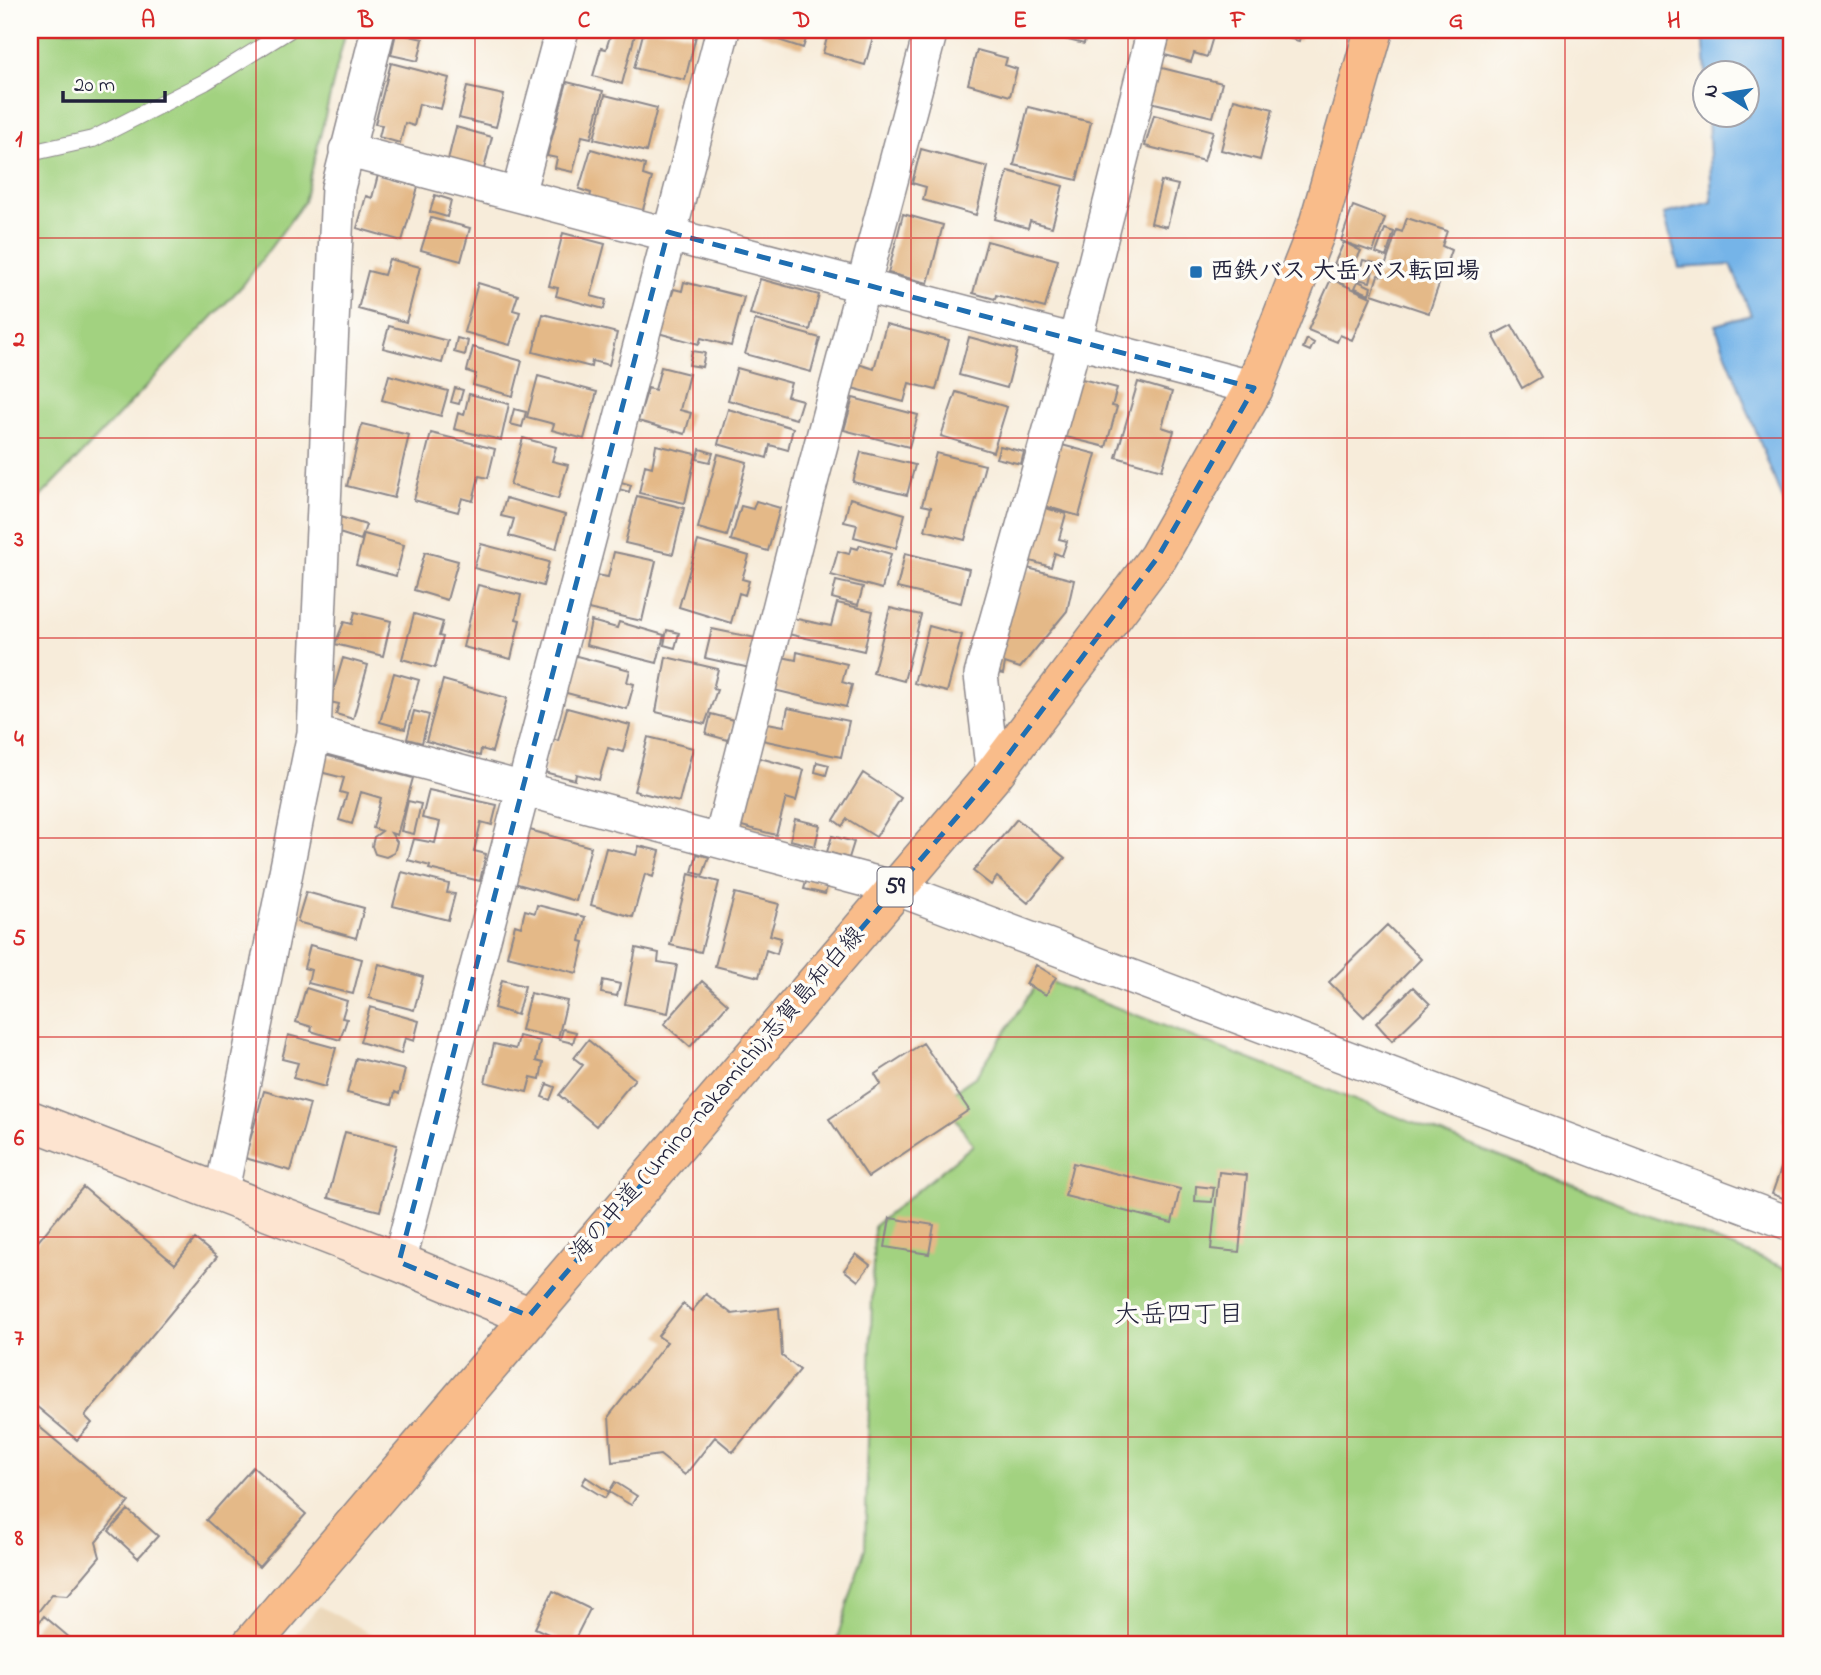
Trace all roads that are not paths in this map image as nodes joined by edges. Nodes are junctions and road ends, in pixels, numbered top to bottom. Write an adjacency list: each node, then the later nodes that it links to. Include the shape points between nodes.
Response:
1 (289, 30): 9 (lane, via 205,82 93,139)
2 (378, 30): 8 (street)
3 (562, 30): 10 (street)
4 (723, 30): 11 (street)
5 (931, 30): 12 (street)
6 (1154, 30): 13 (street)
7 (1374, 30): 14 (main road, 海の中道 (Umino-nakamichi);志賀島和白線 / 59, via 1317,229)
8 (346, 150): 10 (street); 15 (street, via 338,188)
9 (30, 153)
10 (519, 194): 11 (street)
11 (668, 232): 12 (street); 17 (street)
12 (863, 286): 13 (street); 18 (street)
13 (1075, 341): 14 (street); 16 (street, via 981,675)
14 (1254, 388): 16 (main road, 海の中道 (Umino-nakamichi);志賀島和白線 / 59, via 1158,557)
15 (314, 733): 17 (street); 21 (street)
16 (993, 775): 19 (main road, 海の中道 (Umino-nakamichi);志賀島和白線 / 59)
17 (524, 787): 18 (street); 23 (street)
18 (721, 839): 19 (street)
19 (895, 888): 22 (street); 24 (main road, 海の中道 (Umino-nakamichi);志賀島和白線 / 59)
20 (30, 1120): 21 (street)
21 (221, 1195): 23 (street)
22 (1791, 1224)
23 (399, 1262): 24 (street)
24 (529, 1316): 25 (main road, 海の中道 (Umino-nakamichi);志賀島和白線 / 59)
25 (251, 1645)

